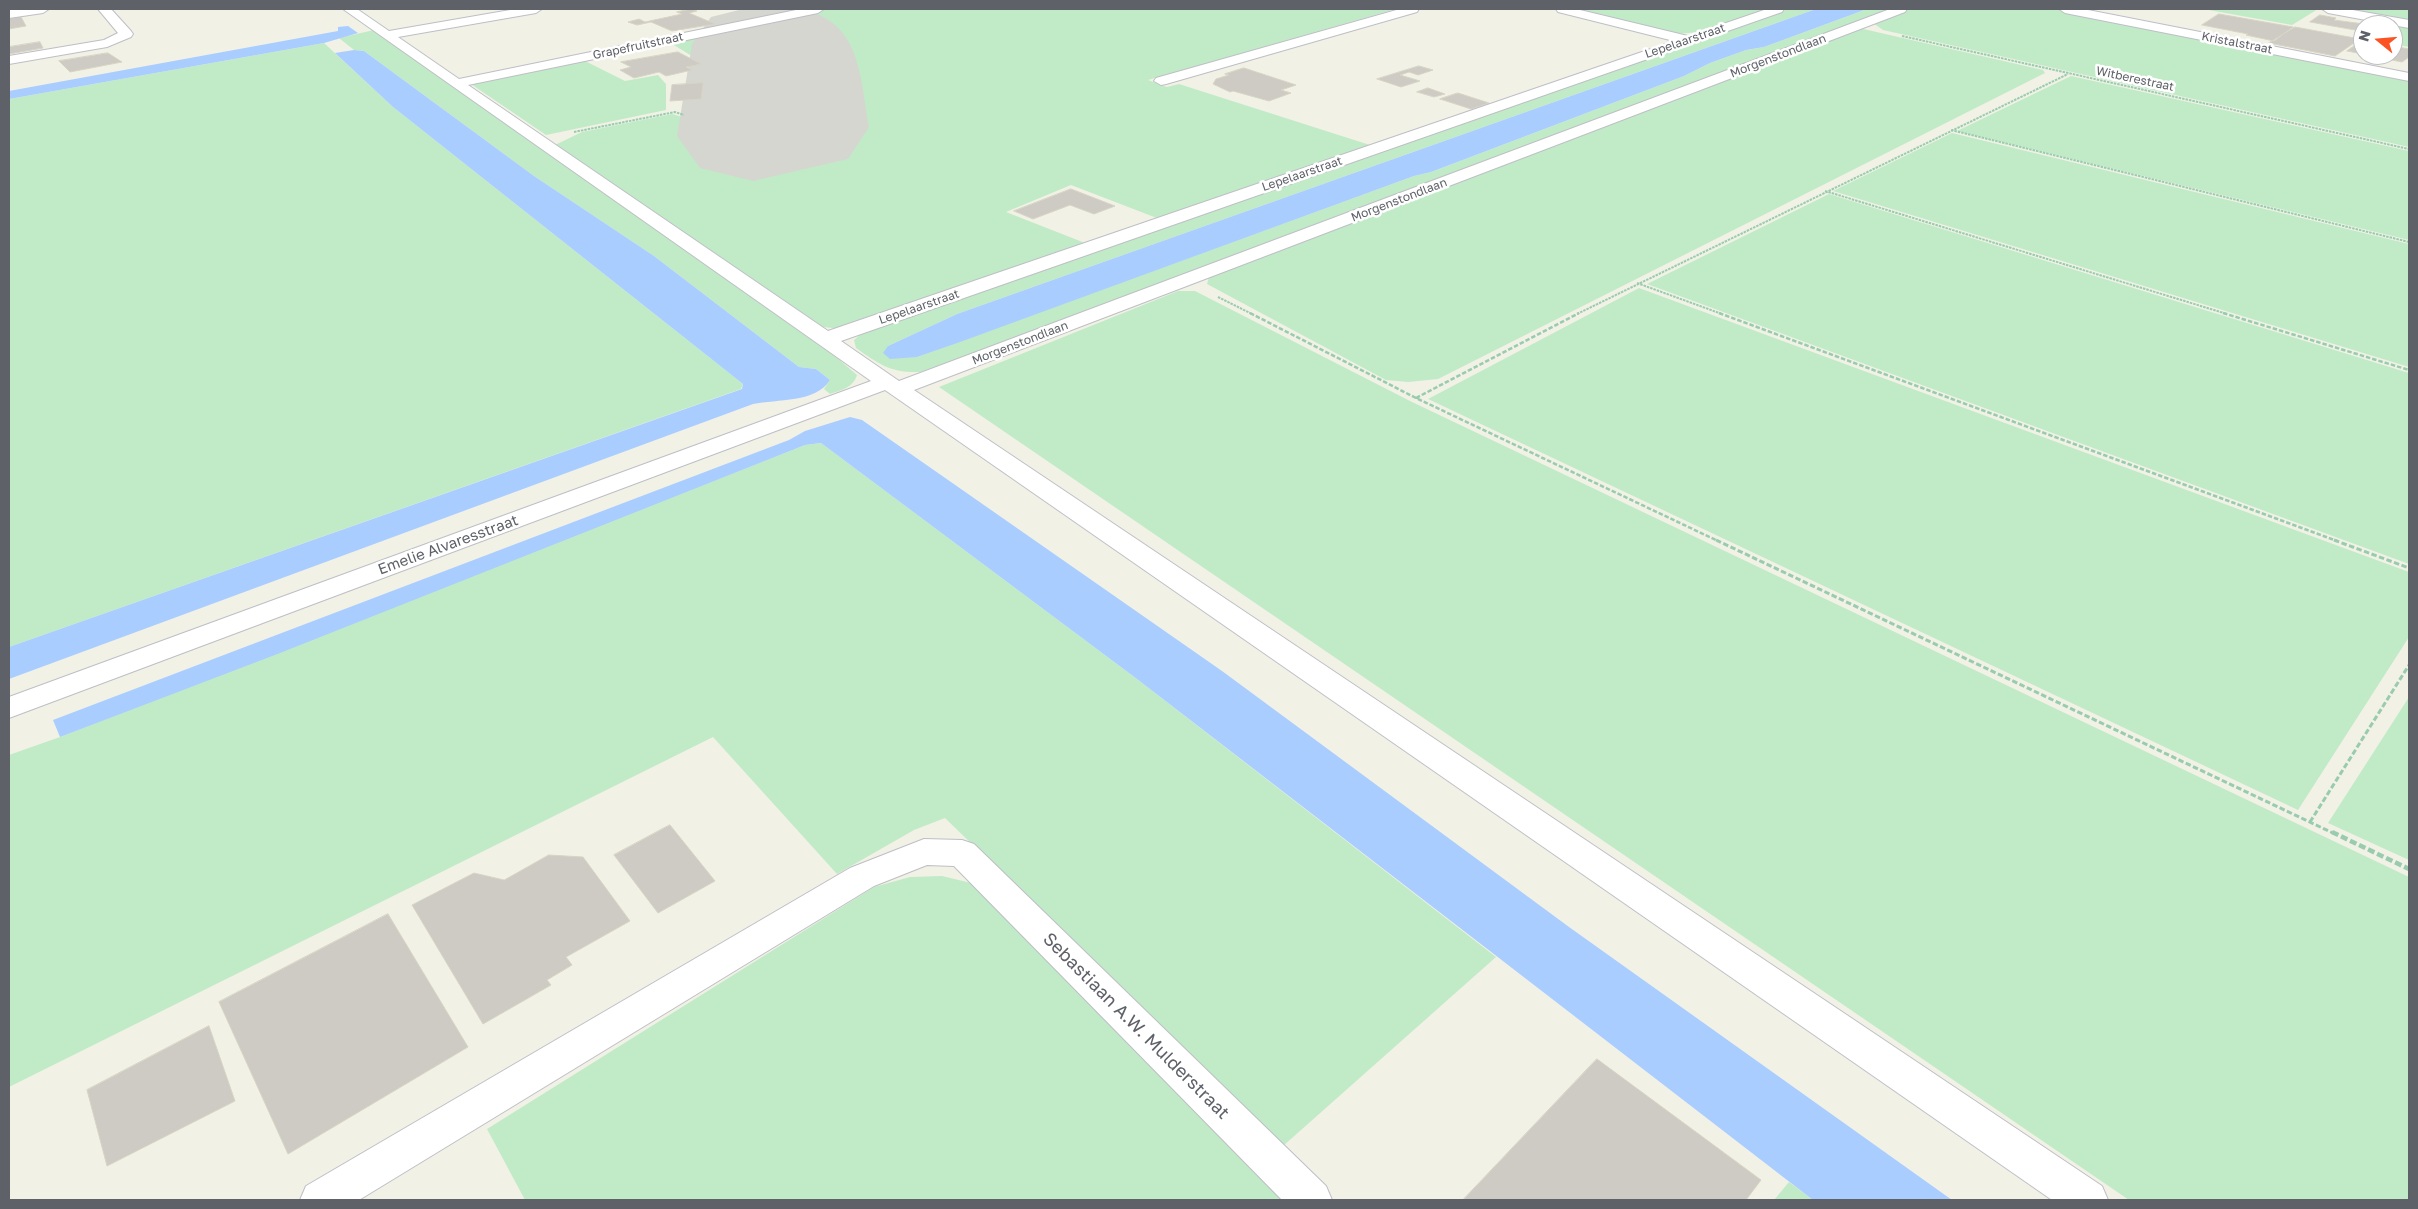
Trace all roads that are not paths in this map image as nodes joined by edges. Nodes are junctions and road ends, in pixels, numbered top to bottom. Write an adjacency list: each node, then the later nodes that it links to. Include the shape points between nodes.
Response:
1 (43, 9): 12 (street)
2 (104, 9): 16 (street, via 126,34 107,43)
3 (349, 9): 14 (street)
4 (536, 9): 14 (street)
5 (818, 9): 19 (street, Grapefruitstraat)
6 (1413, 9): 18 (street)
7 (1562, 9): 15 (street)
8 (1778, 9): 15 (street, Lepelaarstraat)
9 (1901, 9): 21 (street, Morgenstondlaan, via 1186,281)
10 (2065, 9): 17 (street, Kristalstraat)
11 (2328, 9): 13 (street)
12 (9, 14)
13 (2409, 24)
14 (387, 36): 19 (street)
15 (1688, 40): 20 (street, Lepelaarstraat)
16 (9, 60)
17 (2409, 77)
18 (1162, 81)
19 (458, 83): 20 (street)
20 (826, 339): 21 (street)
21 (892, 386): 22 (street, Emelie Alvaresstraat); 25 (street)
22 (9, 708)
23 (321, 1200): 24 (street, Sebastiaan A.W. Mulderstraat, via 862,877 924,852 962,853)
24 (1310, 1200)
25 (2087, 1200)

